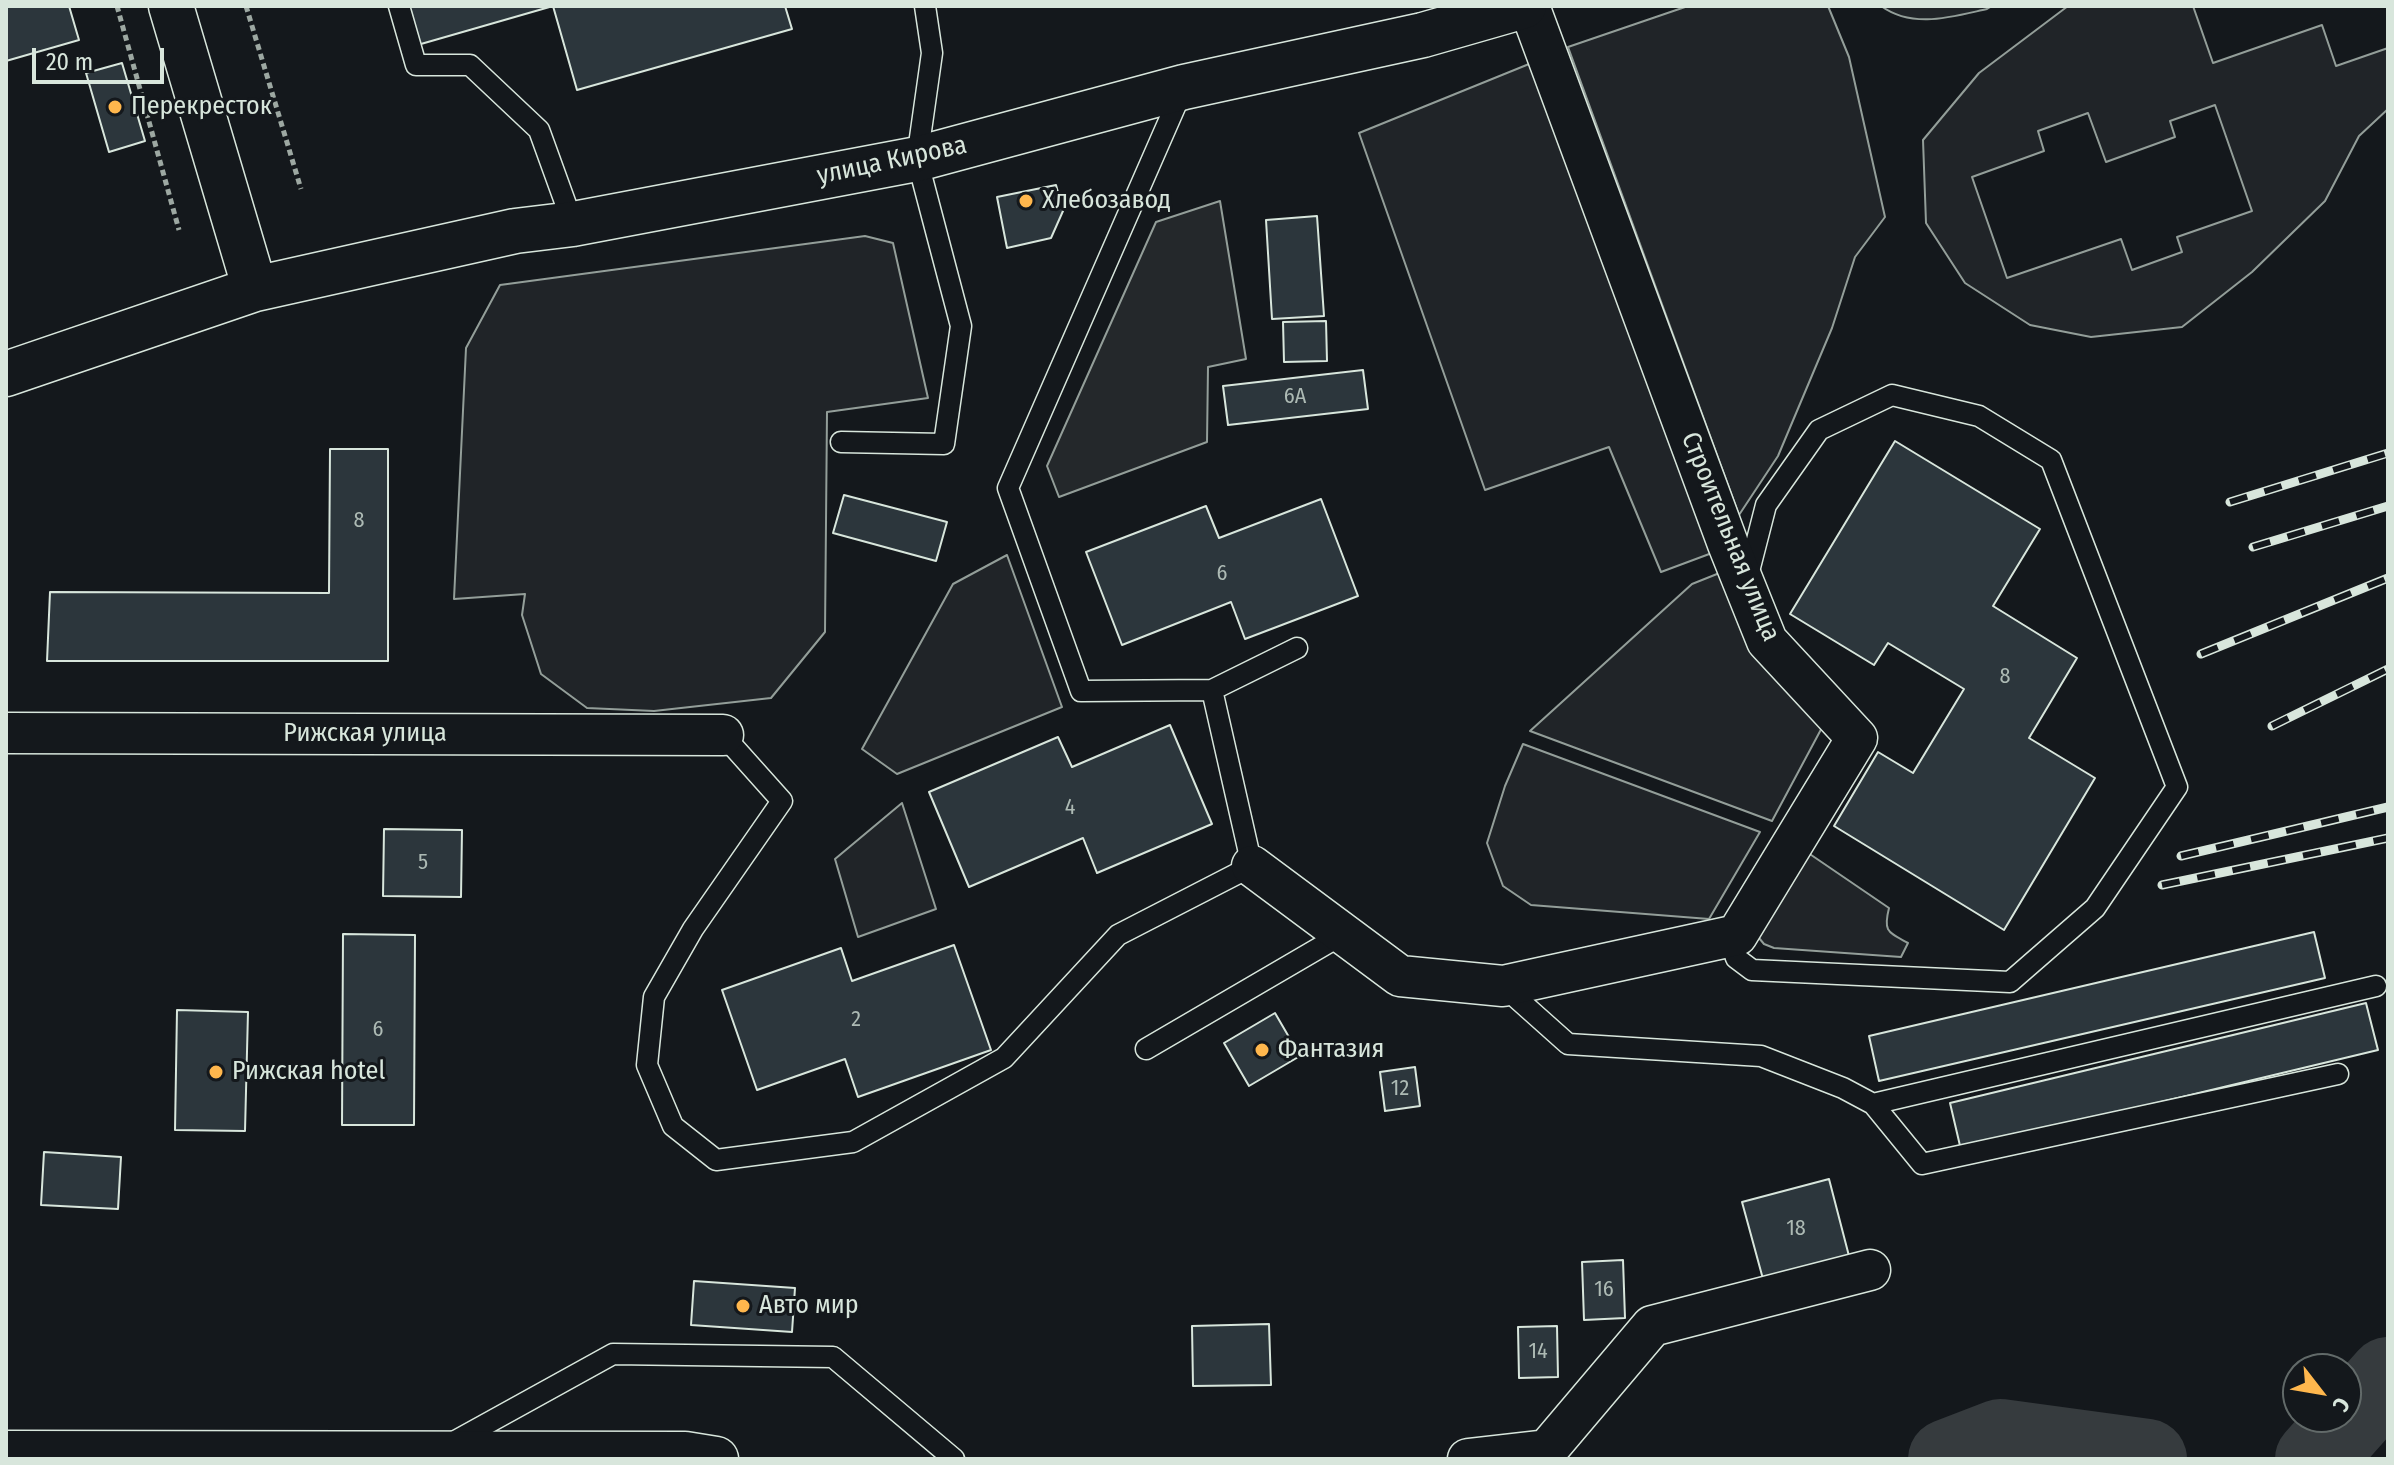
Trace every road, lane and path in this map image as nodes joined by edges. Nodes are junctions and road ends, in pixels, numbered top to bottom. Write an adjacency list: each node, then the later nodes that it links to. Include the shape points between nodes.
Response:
1 (117, 6): 11 (path)
2 (171, 6): 12 (street)
3 (246, 6): 9 (path)
4 (399, 6): 10 (lane, via 416,65 470,65 539,130)
5 (925, 6): 8 (lane, via 932,53)
6 (1527, 6): 7 (street, улица Кирова, via 1423,35); 15 (street, Строительная улица)
7 (1184, 87): 8 (street, улица Кирова); 17 (lane, via 1008,488 1081,691)
8 (917, 159): 10 (street, улица Кирова); 14 (lane, via 961,326 944,444)
9 (301, 189)
10 (573, 224): 12 (street, улица Кирова, via 515,231)
11 (179, 230)
12 (255, 289): 13 (street, улица Кирова)
13 (6, 374)
14 (841, 442)
15 (1745, 587): 22 (street, Строительная улица, via 1767,641 1857,738 1737,935); 22 (lane, via 1766,505 1819,430 1892,395 1979,416 2051,460 2177,787 2095,908 2010,982 1752,970 1736,958)
16 (1297, 648): 17 (lane)
17 (1212, 690): 20 (lane)
18 (6, 733): 19 (street, Рижская улица)
19 (723, 735): 20 (lane, via 782,801 693,929 654,997 647,1065 673,1126 716,1160 853,1142 1004,1058 1118,935)
20 (1252, 866): 21 (street)
21 (1343, 934): 23 (street, via 1400,976); 25 (lane)
22 (1729, 936): 23 (street)
23 (1503, 986): 27 (lane, via 1568,1044 1761,1056)
24 (2376, 986): 27 (lane)
25 (1146, 1049)
26 (2338, 1074): 27 (lane, via 1922,1164)
27 (1873, 1104)
28 (1870, 1270): 33 (street, via 1652,1326 1547,1450)
29 (6, 1453): 30 (street)
30 (432, 1453): 31 (street, via 685,1454); 32 (lane, via 613,1354 833,1357)
31 (716, 1459)
32 (954, 1459)
33 (1468, 1459)

